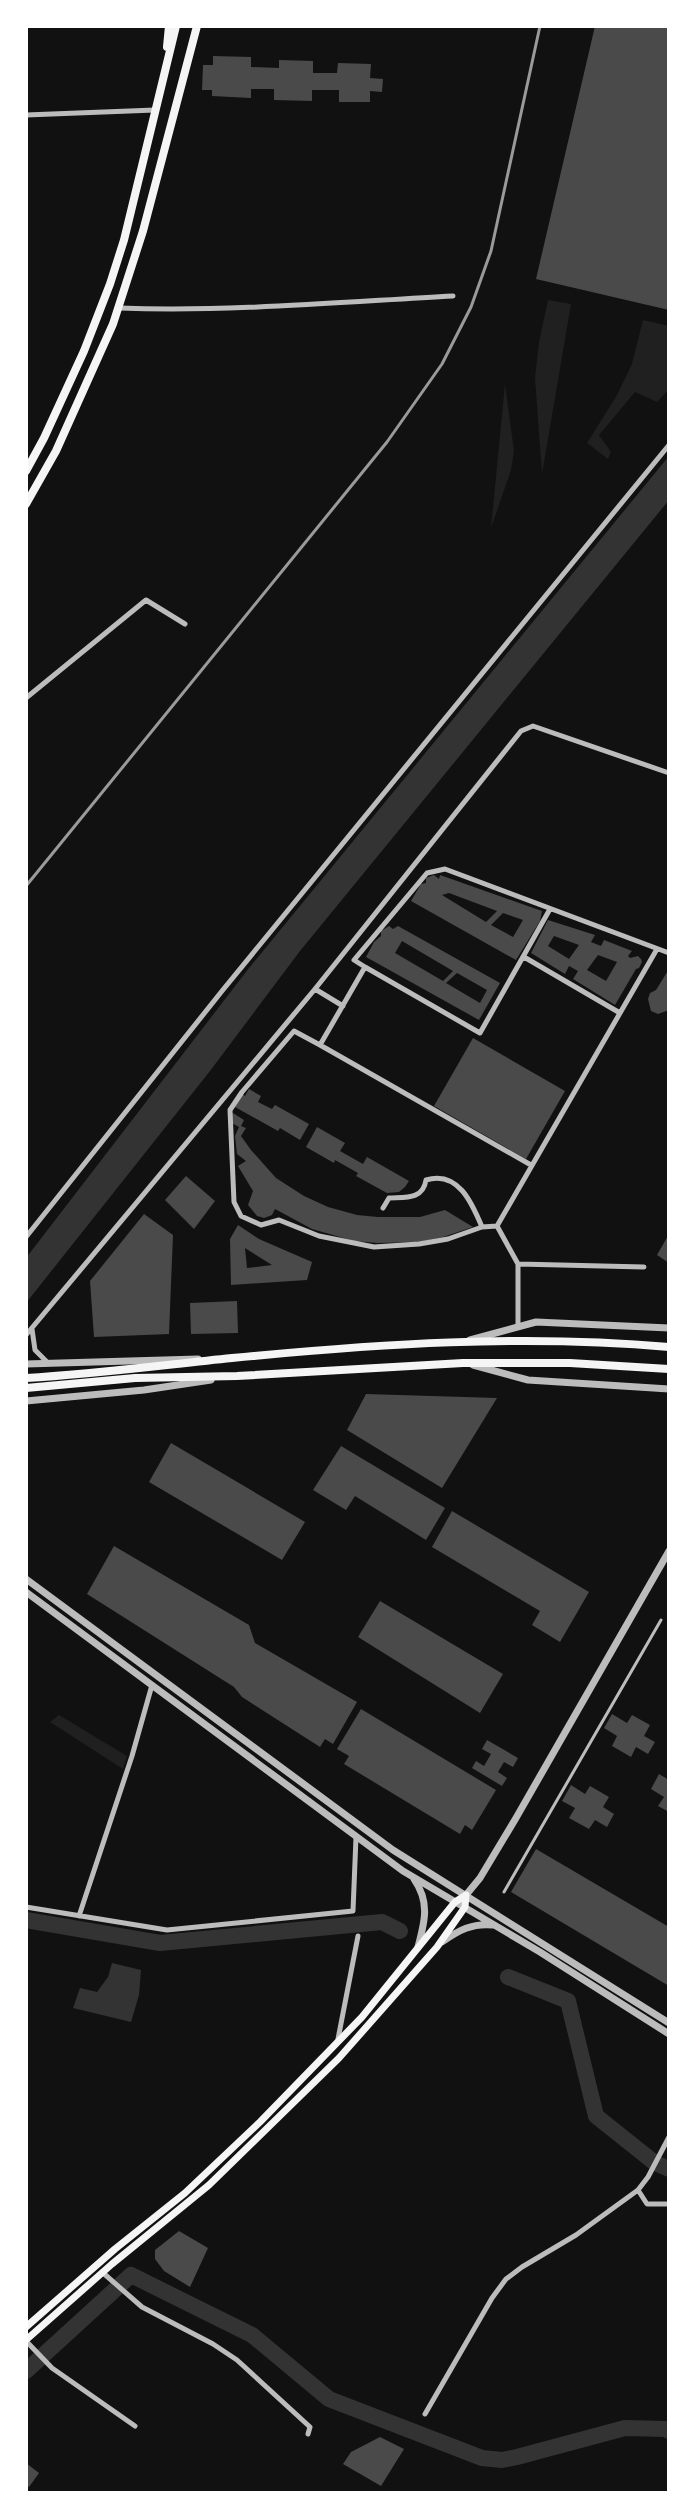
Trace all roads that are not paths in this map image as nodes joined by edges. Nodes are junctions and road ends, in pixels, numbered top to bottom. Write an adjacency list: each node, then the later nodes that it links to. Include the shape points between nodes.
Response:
1 (169, 26): 4 (main road)
2 (176, 26): 4 (main road)
3 (197, 26): 8 (main road)
4 (163, 75): 5 (main road)
5 (155, 110): 6 (street); 10 (main road, via 110,284)
6 (26, 115)
7 (453, 296): 8 (street)
8 (119, 308): 11 (main road, via 56,451)
9 (669, 445): 28 (street)
10 (26, 471)
11 (26, 504)
12 (185, 624): 13 (street, via 146,600)
13 (26, 698)
14 (669, 773): 20 (street, via 533,726 521,731)
15 (550, 909): 16 (street); 18 (street); 19 (street, via 436,869 427,873 354,960)
16 (657, 949): 17 (street); 22 (street)
17 (669, 953)
18 (524, 957): 19 (street, via 480,1033); 22 (street)
19 (365, 967): 21 (street)
20 (315, 989): 21 (street); 32 (street)
21 (343, 1006): 23 (street)
22 (620, 1013): 24 (street)
23 (320, 1045): 24 (street); 27 (street, via 294,1031 230,1110 234,1202 241,1216 261,1225 279,1220 319,1236 374,1247 448,1239)
24 (531, 1165): 26 (street)
25 (383, 1208): 27 (street, via 389,1198 421,1192 426,1180 445,1178 466,1194)
26 (497, 1226): 27 (street); 29 (street)
27 (482, 1227)
28 (26, 1237)
29 (518, 1264): 30 (street); 31 (street)
30 (644, 1267)
31 (518, 1326): 33 (street, via 561,1322); 35 (street)
32 (32, 1328): 34 (street); 38 (street, via 35,1350)
33 (669, 1328)
34 (26, 1335)
35 (464, 1341): 36 (main road); 37 (main road)
36 (669, 1347)
37 (232, 1358): 38 (street); 42 (main road)
38 (47, 1362): 40 (street)
39 (463, 1363): 41 (main road); 43 (main road); 46 (street, via 528,1380)
40 (26, 1364)
41 (669, 1369)
42 (134, 1374): 43 (main road); 44 (main road); 45 (main road)
43 (237, 1376): 47 (street)
44 (26, 1378)
45 (26, 1388)
46 (669, 1389)
47 (26, 1401)
48 (669, 1551): 56 (street)
49 (26, 1579): 56 (street, via 370,1833)
50 (26, 1592): 52 (street)
51 (661, 1620): 55 (lane)
52 (152, 1685): 53 (street); 60 (street)
53 (356, 1837): 54 (street); 60 (street, via 353,1911 167,1930)
54 (413, 1877): 57 (street); 64 (street, via 426,1907)
55 (504, 1892)
56 (466, 1895): 57 (main road); 59 (main road); 65 (street)
57 (455, 1902): 59 (street); 64 (main road)
58 (26, 1907): 60 (street)
59 (465, 1907): 61 (street); 63 (main road)
60 (79, 1916)
61 (497, 1926): 63 (street, via 471,1926); 66 (street)
62 (358, 1936): 67 (street)
63 (440, 1943): 71 (main road, via 356,2040 241,2155)
64 (418, 1949): 67 (main road)
65 (669, 2023)
66 (669, 2034)
67 (337, 2044): 72 (main road, via 185,2193)
68 (667, 2140): 69 (street)
69 (638, 2190): 70 (street, via 647,2204); 74 (street, via 506,2279)
70 (669, 2204)
71 (102, 2272): 73 (main road); 76 (street, via 160,2318 213,2344 254,2373 305,2420)
72 (26, 2327)
73 (26, 2340): 75 (street, via 52,2368)
74 (425, 2414)
75 (135, 2426)
76 (308, 2434)

